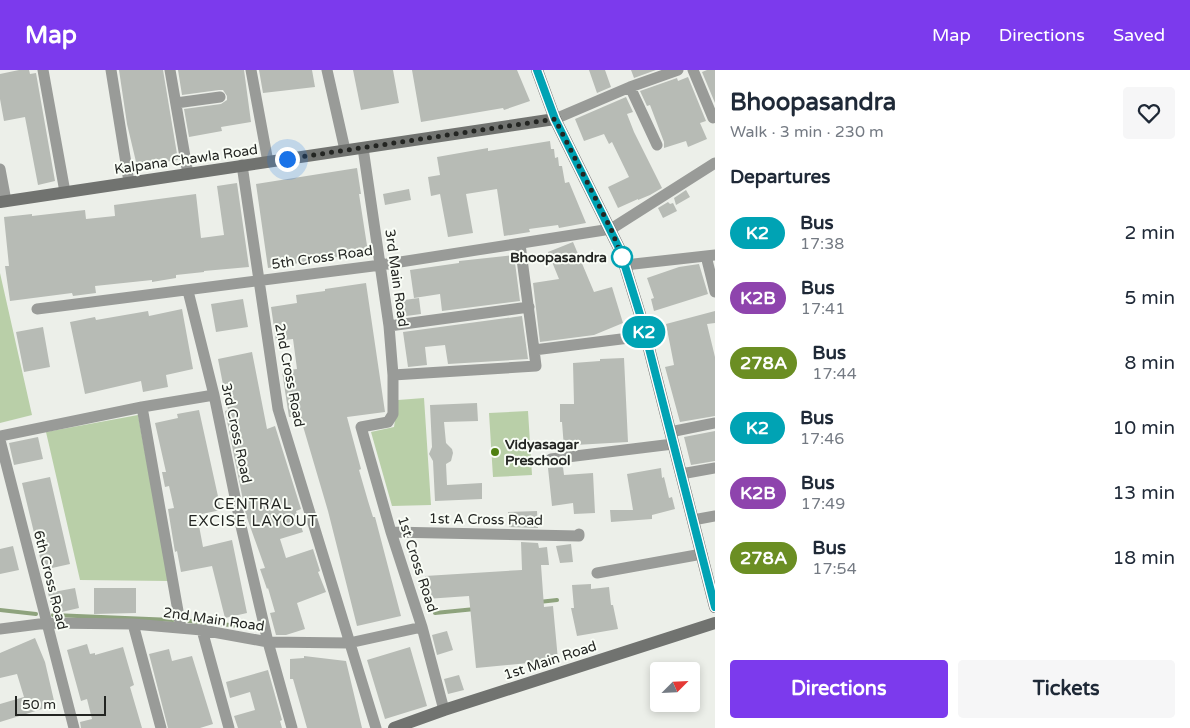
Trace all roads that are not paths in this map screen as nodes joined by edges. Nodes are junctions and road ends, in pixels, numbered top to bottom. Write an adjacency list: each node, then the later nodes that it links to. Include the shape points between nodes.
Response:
1 (43, 70): 23 (street)
2 (111, 70): 22 (street)
3 (170, 70): 11 (street)
4 (251, 70): 17 (street)
5 (327, 70): 16 (street)
6 (537, 70): 13 (street)
7 (678, 70): 9 (street)
8 (693, 70): 12 (street)
9 (630, 87): 13 (street); 14 (street)
10 (220, 96): 11 (street)
11 (176, 103): 21 (street)
12 (713, 118)
13 (555, 119): 15 (street, Kalpana Chawla Road); 25 (street)
14 (657, 145)
15 (363, 148): 16 (street, Kalpana Chawla Road); 28 (street, 3rd Main Road)
16 (345, 150): 17 (street, Kalpana Chawla Road)
17 (268, 162): 19 (street, Kalpana Chawla Road)
18 (715, 163): 25 (street)
19 (242, 166): 21 (street, Kalpana Chawla Road); 30 (street, 2nd Cross Road)
20 (0, 169): 24 (street)
21 (188, 174): 22 (street, Kalpana Chawla Road)
22 (130, 182): 23 (street, Kalpana Chawla Road)
23 (65, 192): 24 (street, Kalpana Chawla Road)
24 (3, 201)
25 (611, 229): 26 (street, 5th Cross Road); 29 (street)
26 (520, 244): 28 (street, 5th Cross Road); 33 (street)
27 (711, 256): 29 (street); 32 (street)
28 (381, 265): 30 (street, 5th Cross Road); 35 (street, 3rd Main Road)
29 (625, 266): 36 (street)
30 (258, 281): 31 (street, 5th Cross Road); 65 (street, 2nd Cross Road, via 278,409)
31 (188, 291): 34 (street, 5th Cross Road); 39 (street, 3rd Cross Road)
32 (715, 292)
33 (529, 307): 35 (street); 37 (street)
34 (37, 309)
35 (389, 326): 38 (street, 3rd Main Road)
36 (646, 336): 37 (street); 44 (street)
37 (534, 350): 38 (street, via 536,366)
38 (393, 375): 42 (street, 3rd Main Road, via 392,414 388,422)
39 (214, 395): 40 (street); 64 (street, 3rd Cross Road)
40 (142, 407): 43 (street); 61 (street)
41 (715, 423): 44 (street)
42 (361, 427): 51 (street, 1st Cross Road)
43 (0, 436)
44 (672, 438): 46 (street); 48 (street)
45 (0, 440): 57 (street, 6th Cross Road)
46 (551, 459)
47 (715, 468): 48 (street)
48 (681, 474): 50 (street)
49 (715, 516): 50 (street)
50 (693, 520): 53 (street)
51 (391, 532): 52 (street, 1st A Cross Road); 60 (street, 1st Cross Road)
52 (579, 534)
53 (702, 554): 54 (street); 55 (street)
54 (710, 568): 56 (street)
55 (597, 573)
56 (715, 606)
57 (47, 623): 59 (street, 2nd Main Road); 62 (street, 2nd Main Road); 67 (street, 6th Cross Road)
58 (715, 623): 66 (street, 1st Main Road)
59 (133, 624): 61 (street, 2nd Main Road); 68 (street)
60 (422, 626): 65 (street, 2nd Main Road); 66 (street, 1st Cross Road)
61 (181, 628): 63 (street, 2nd Main Road)
62 (0, 629)
63 (202, 630): 64 (street, 2nd Main Road); 69 (street)
64 (268, 642): 65 (street, 2nd Main Road); 70 (street, 3rd Cross Road)
65 (349, 643): 71 (street, 2nd Cross Road)
66 (444, 710): 72 (street, 1st Main Road)
67 (74, 728)
68 (161, 728)
69 (229, 728)
70 (292, 728)
71 (376, 728)
72 (394, 728)

